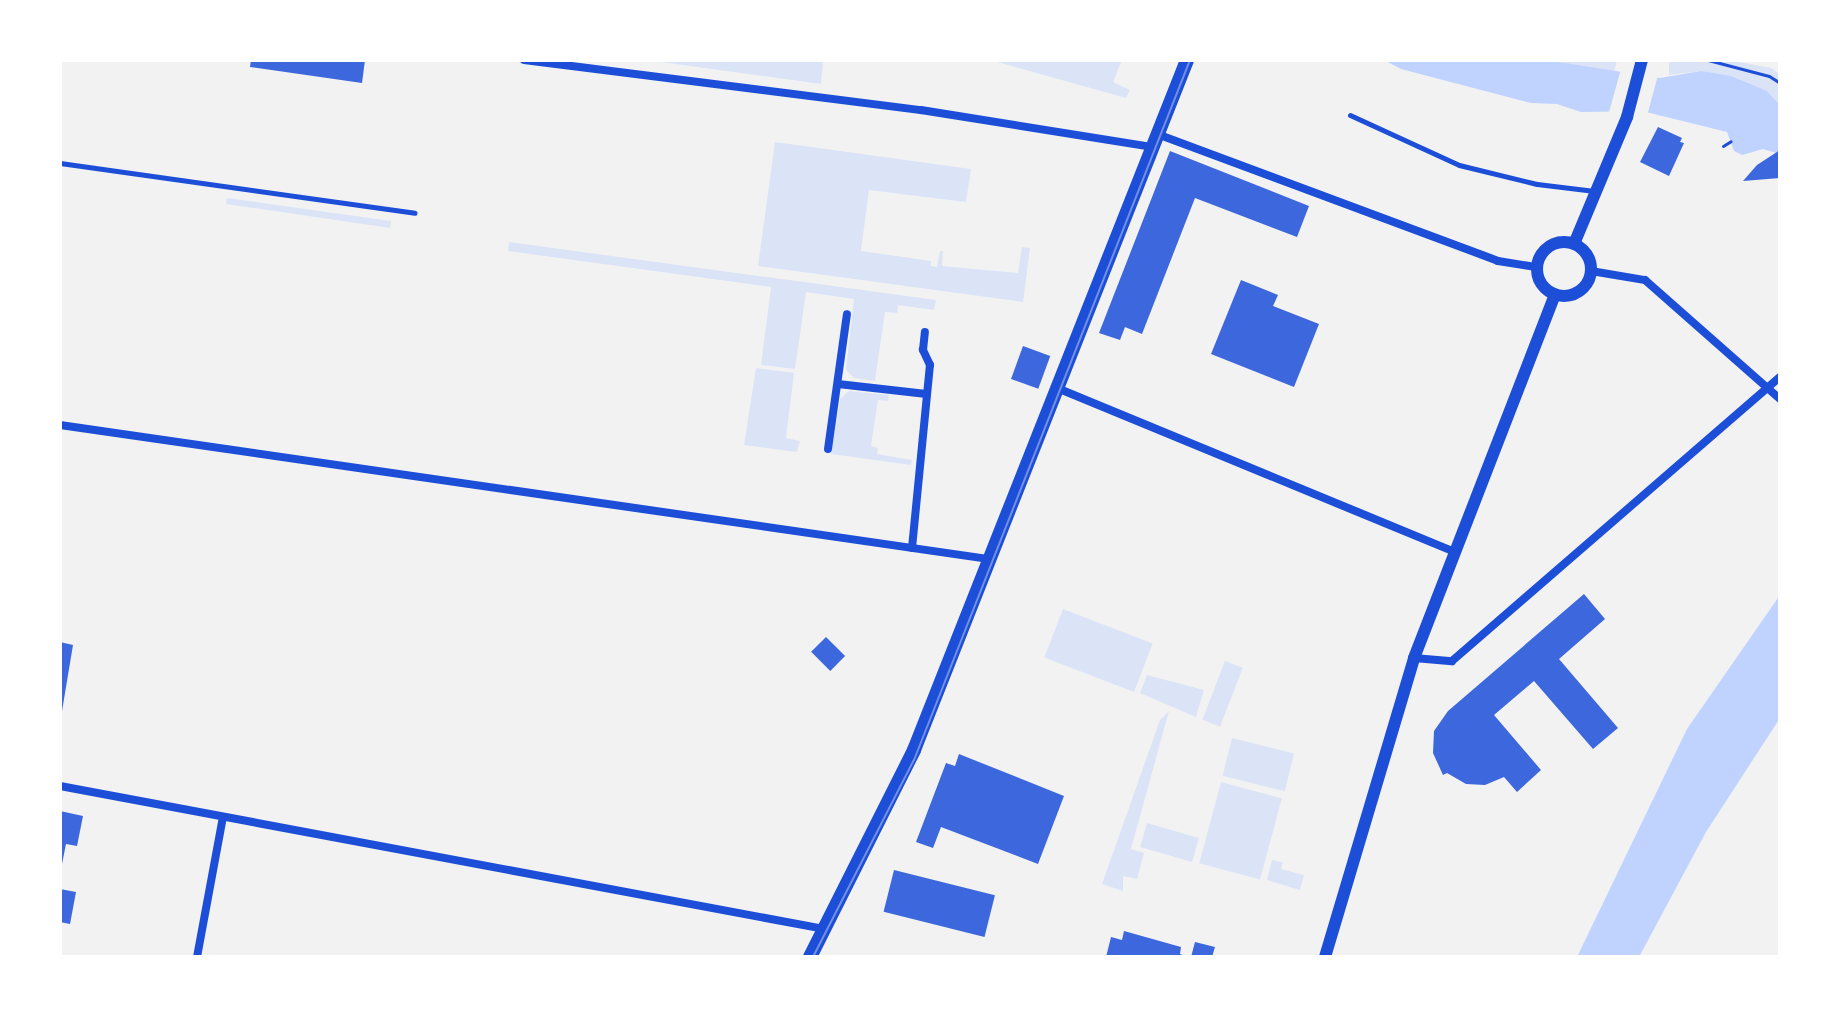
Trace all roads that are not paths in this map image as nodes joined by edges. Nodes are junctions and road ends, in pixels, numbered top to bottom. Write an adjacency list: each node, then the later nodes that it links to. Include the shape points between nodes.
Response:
1 (524, 60): 5 (street)
2 (1187, 60): 5 (main road)
3 (1641, 65): 7 (street, via 1627,117)
4 (1350, 115): 7 (lane, via 1459,165 1537,184)
5 (1155, 141): 10 (street, via 1498,261); 18 (main road)
6 (60, 163): 8 (lane)
7 (1595, 191): 9 (street)
8 (414, 213)
9 (1574, 244): 10 (street, via 1550,246); 11 (street, via 1587,254)
10 (1537, 267): 12 (street, via 1541,284)
11 (1591, 271): 12 (street, via 1580,291); 17 (street, via 1645,280)
12 (1555, 294): 24 (street)
13 (847, 314): 16 (street)
14 (925, 332): 19 (street, via 923,350 930,365)
15 (1780, 377): 17 (street)
16 (838, 384): 19 (street); 22 (street)
17 (1767, 387): 20 (street); 26 (street, via 1452,661)
18 (1057, 388): 24 (street); 25 (main road)
19 (926, 394): 23 (street)
20 (1780, 399)
21 (60, 425): 23 (street)
22 (828, 449)
23 (912, 548): 25 (street)
24 (1454, 552): 26 (street)
25 (989, 559): 29 (main road, via 914,750)
26 (1414, 658): 32 (street)
27 (60, 786): 28 (street)
28 (223, 817): 29 (street); 30 (street)
29 (824, 929): 31 (main road)
30 (197, 957)
31 (810, 957)
32 (1325, 957)

